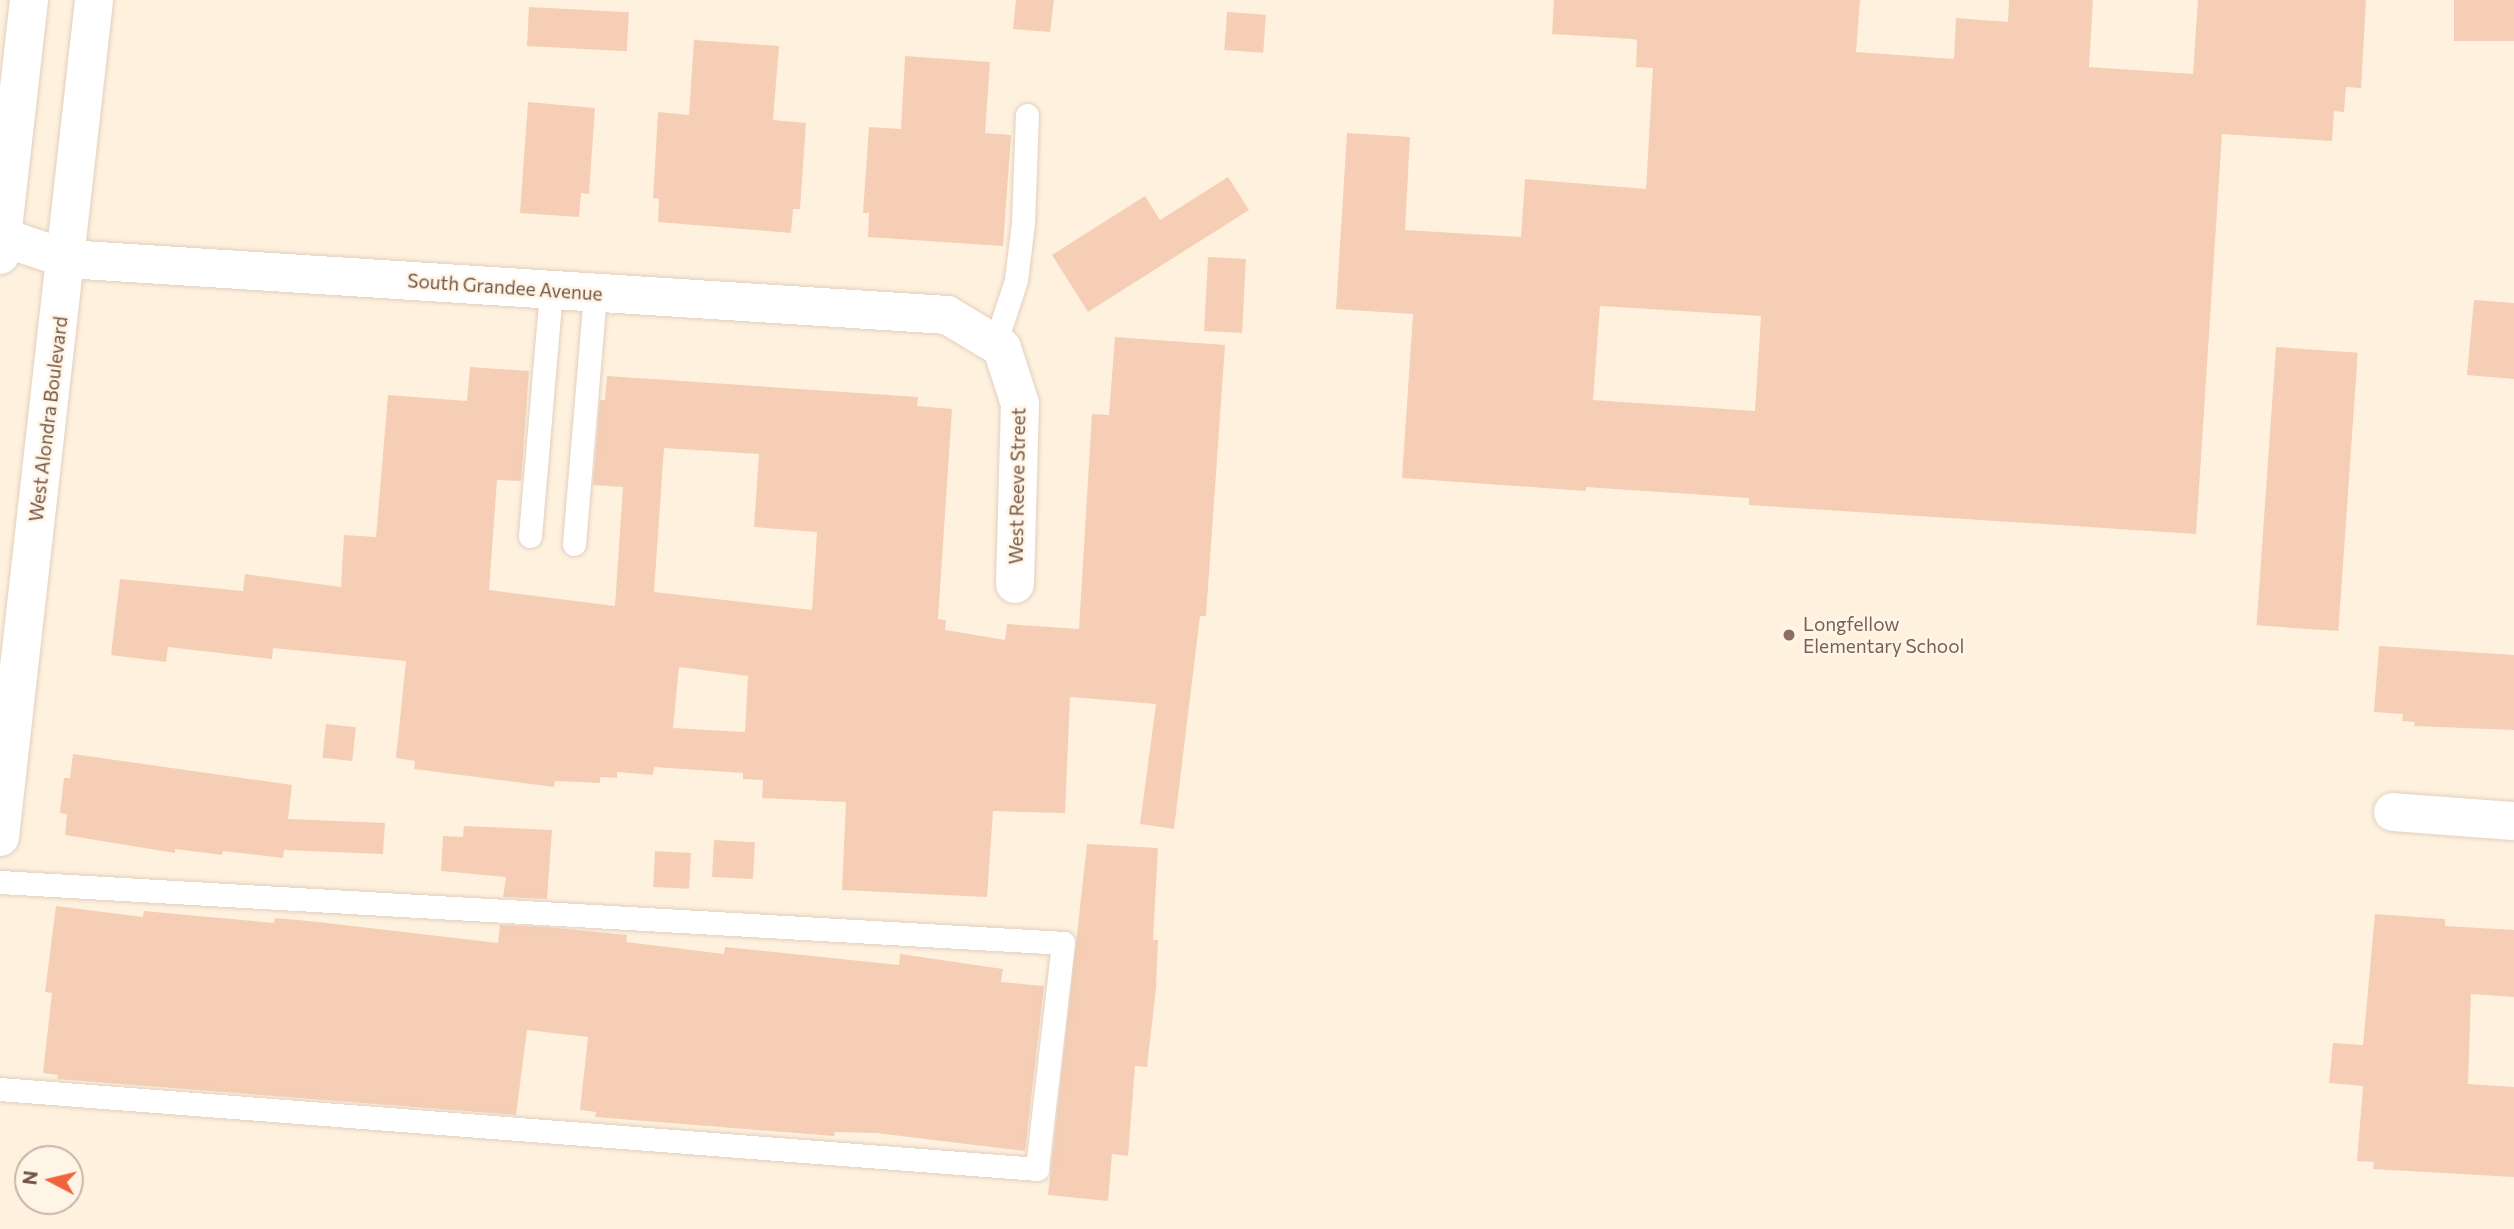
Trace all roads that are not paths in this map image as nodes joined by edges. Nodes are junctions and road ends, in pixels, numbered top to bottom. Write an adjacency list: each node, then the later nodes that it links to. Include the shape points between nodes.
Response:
1 (29, 0): 4 (street)
2 (94, 0): 5 (street, West Alondra Boulevard)
3 (1027, 115): 8 (lane, via 1016,280)
4 (1, 246): 5 (street, South Grandee Avenue)
5 (67, 259): 6 (street, South Grandee Avenue); 14 (street, West Alondra Boulevard)
6 (551, 290): 7 (street, South Grandee Avenue); 9 (lane)
7 (595, 293): 8 (street, South Grandee Avenue, via 947,315); 10 (lane)
8 (998, 346): 11 (street, West Reeve Street, via 1020,404)
9 (530, 536)
10 (574, 544)
11 (1015, 584)
12 (2393, 812): 13 (street)
13 (2514, 821)
14 (0, 837)
15 (0, 882): 16 (lane, via 1063,943 1038,1169)
16 (0, 1089)

